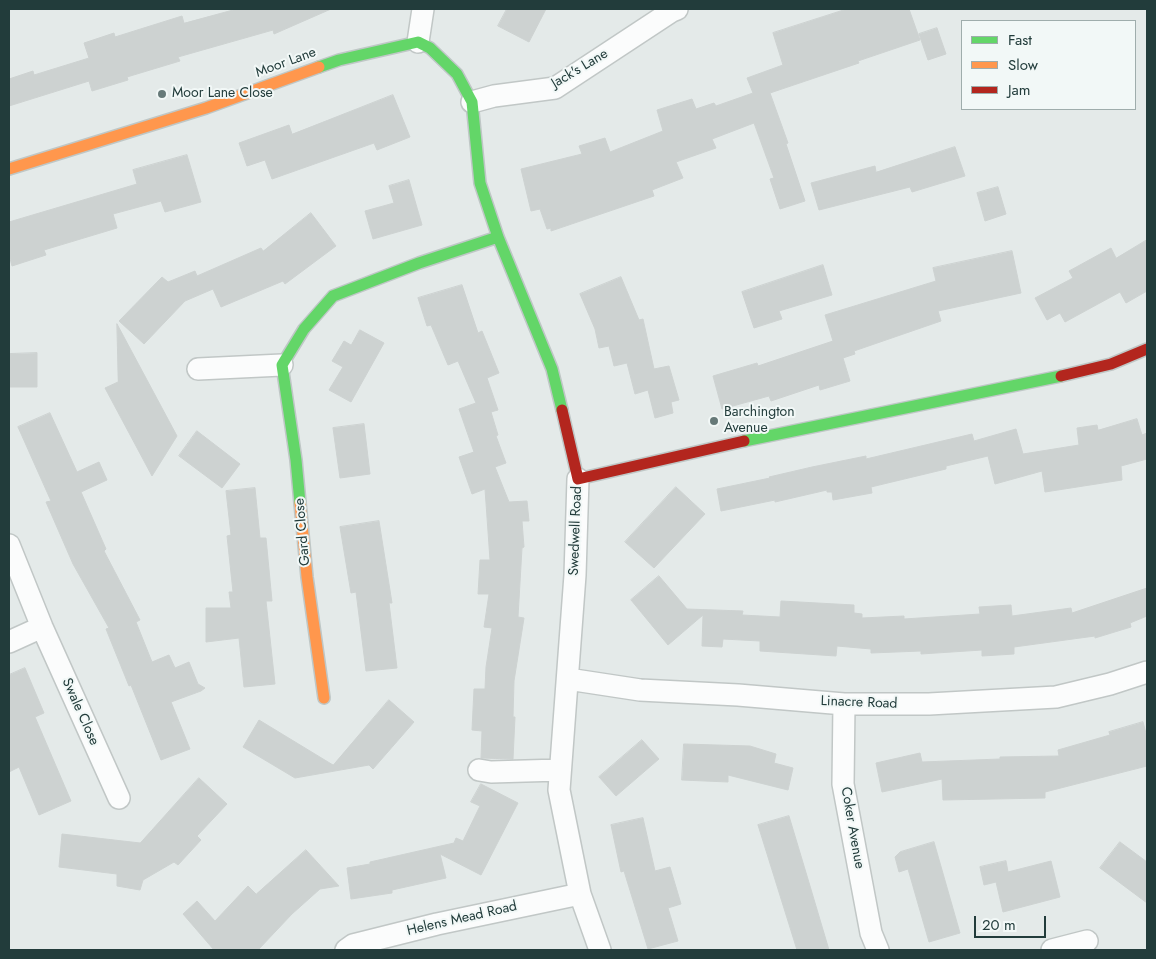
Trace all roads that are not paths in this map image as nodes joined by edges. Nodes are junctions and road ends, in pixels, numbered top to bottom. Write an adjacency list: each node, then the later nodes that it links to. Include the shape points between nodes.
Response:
1 (423, 9): 3 (street)
2 (677, 9): 4 (street, Jack's Lane, via 555,88)
3 (424, 45): 4 (street, Swedwell Road, via 457,74); 5 (street, Moor Lane, via 338,60 206,108)
4 (472, 102): 6 (street, Swedwell Road, via 480,183)
5 (9, 169)
6 (498, 237): 8 (street, via 333,296 304,329); 10 (street, Swedwell Road, via 552,369)
7 (1147, 349): 10 (street, via 1127,359 1057,377 649,460)
8 (282, 365): 9 (street); 16 (street, Gard Close)
9 (198, 369)
10 (578, 479): 15 (street, Swedwell Road)
11 (9, 545): 12 (street, Swale Close)
12 (42, 626): 13 (street); 20 (street, Swale Close)
13 (9, 642)
14 (1147, 672): 17 (street, Linacre Road, via 1056,697 929,704)
15 (568, 679): 17 (street, Linacre Road, via 640,690); 19 (street, Swedwell Road)
16 (324, 698)
17 (844, 704): 25 (street, Coker Avenue, via 843,784)
18 (479, 770): 19 (street)
19 (560, 770): 21 (street, Swedwell Road, via 559,790)
20 (120, 798)
21 (580, 894): 23 (street, Helens Mead Road, via 437,924 353,945); 24 (street, Swedwell Road)
22 (1087, 941): 26 (street)
23 (346, 950)
24 (600, 950)
25 (878, 950)
26 (1052, 950)

